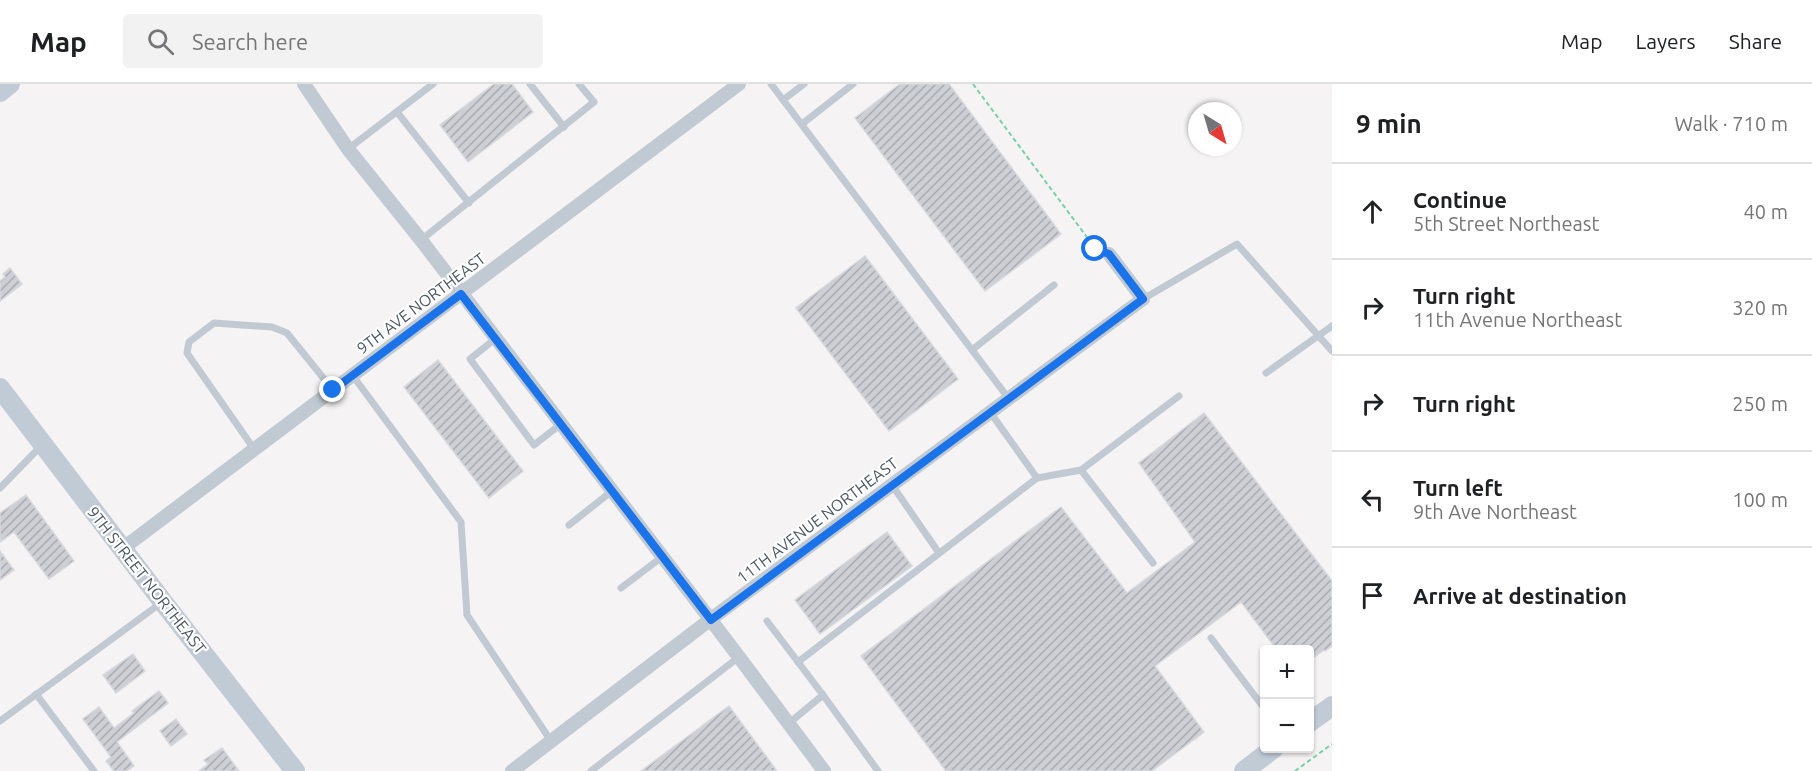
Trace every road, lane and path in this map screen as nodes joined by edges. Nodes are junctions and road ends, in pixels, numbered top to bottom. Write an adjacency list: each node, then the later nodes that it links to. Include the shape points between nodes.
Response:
1 (10, 84): 11 (street)
2 (304, 84): 16 (street)
3 (433, 84): 13 (lane)
4 (530, 84): 15 (lane)
5 (579, 84): 15 (lane, via 594,102)
6 (739, 84): 21 (street, 9TH AVE NORTHEAST)
7 (771, 84): 12 (lane)
8 (804, 84): 12 (lane)
9 (853, 84): 14 (lane)
10 (973, 84): 19 (path, via 1095,249)
11 (0, 92)
12 (783, 100): 14 (lane)
13 (397, 112): 16 (lane); 17 (lane)
14 (802, 124): 26 (lane)
15 (564, 127): 17 (lane)
16 (348, 149): 18 (street)
17 (469, 202): 18 (lane)
18 (421, 240): 21 (street)
19 (1109, 254): 22 (street)
20 (1054, 285): 26 (lane)
21 (461, 294): 25 (street); 29 (street, 9TH AVE NORTHEAST)
22 (1143, 299): 24 (lane, via 1237,244); 33 (street, 11TH AVENUE NORTHEAST)
23 (1332, 326): 24 (lane)
24 (1319, 336): 27 (lane); 28 (lane)
25 (495, 339): 35 (street); 35 (lane, via 470,360 534,445)
26 (972, 350): 33 (lane)
27 (1332, 351)
28 (1266, 373)
29 (353, 376): 30 (street, 9TH AVE NORTHEAST); 62 (lane, via 461,522 467,615)
30 (333, 390): 37 (street, 9TH AVE NORTHEAST); 37 (lane, via 287,333 272,327 214,323 189,342 187,353)
31 (1, 391): 36 (street, 9TH STREET NORTHEAST)
32 (1179, 396): 38 (lane)
33 (1009, 399): 34 (street, 11TH AVENUE NORTHEAST)
34 (990, 412): 39 (lane); 40 (street, 11TH AVENUE NORTHEAST)
35 (561, 424): 42 (street)
36 (43, 444): 41 (lane); 44 (street, 9TH STREET NORTHEAST)
37 (254, 449): 44 (street, 9TH AVE NORTHEAST)
38 (1081, 470): 39 (lane); 47 (lane)
39 (1037, 478): 45 (lane)
40 (892, 485): 45 (lane); 50 (street, 11TH AVENUE NORTHEAST)
41 (0, 488)
42 (612, 491): 43 (lane); 46 (street)
43 (569, 525)
44 (122, 549): 49 (street, 9TH STREET NORTHEAST)
45 (939, 553): 54 (lane)
46 (662, 556): 48 (lane); 50 (street)
47 (1153, 563)
48 (621, 588)
49 (163, 602): 55 (lane); 65 (street, 9TH STREET NORTHEAST)
50 (711, 620): 53 (street); 62 (street, 11TH AVENUE NORTHEAST)
51 (767, 621): 54 (lane)
52 (1211, 638): 57 (lane)
53 (739, 657): 61 (street); 68 (lane)
54 (798, 662): 56 (lane)
55 (36, 694): 60 (lane); 66 (lane)
56 (823, 695): 61 (lane); 70 (lane)
57 (1260, 703)
58 (1332, 706): 59 (street)
59 (1314, 719)
60 (0, 721)
61 (788, 724): 69 (street)
62 (551, 741): 67 (street, 11TH AVENUE NORTHEAST)
63 (1332, 744): 72 (path)
64 (1267, 753): 71 (street)
65 (291, 770)
66 (94, 771)
67 (512, 771)
68 (591, 771)
69 (824, 771)
70 (878, 771)
71 (1244, 771)
72 (1295, 771)

